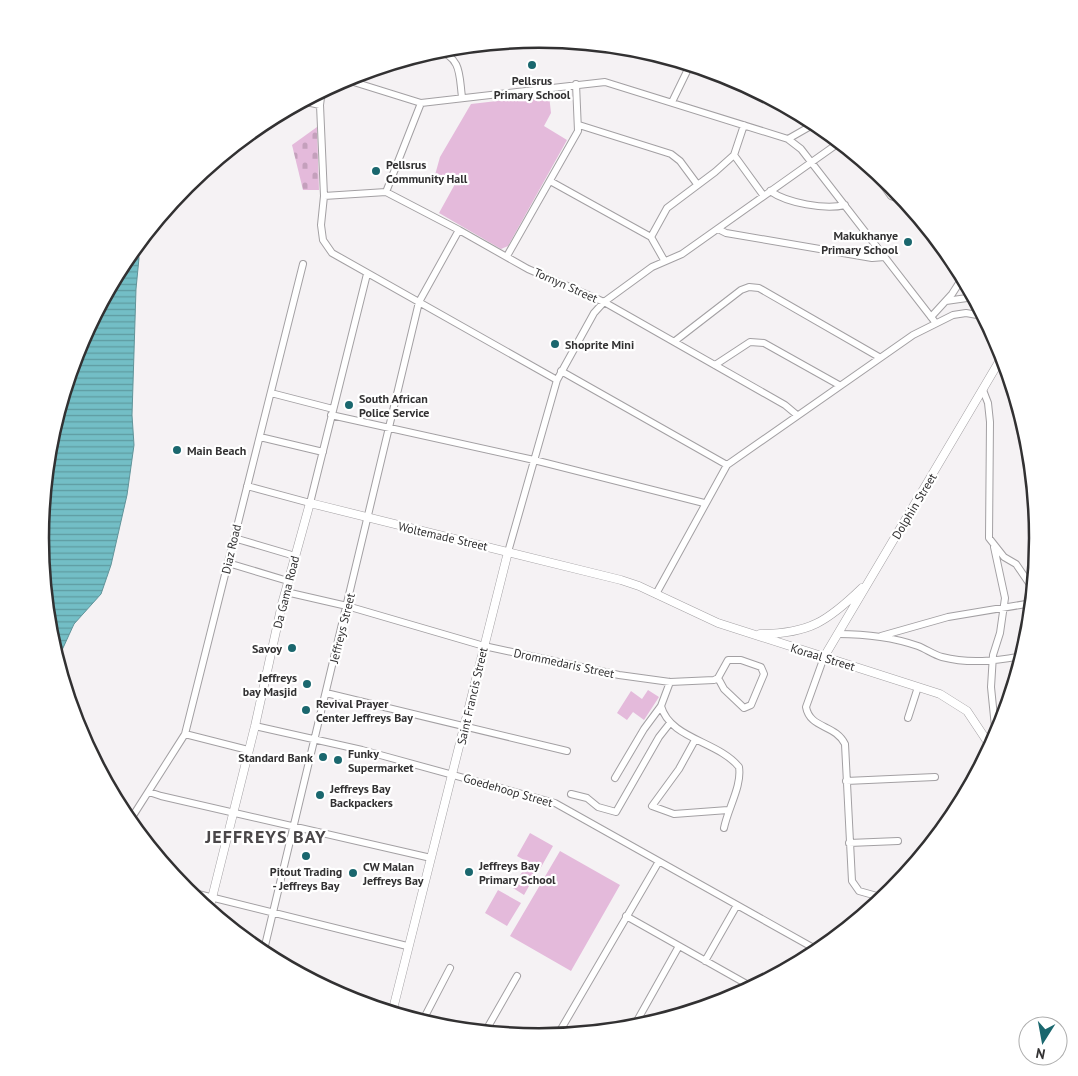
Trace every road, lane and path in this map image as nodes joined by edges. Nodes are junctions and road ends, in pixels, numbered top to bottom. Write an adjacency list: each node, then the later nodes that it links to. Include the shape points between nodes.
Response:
1 (450, 56): 5 (street, via 458,66)
2 (687, 71): 7 (street)
3 (357, 83): 8 (street)
4 (576, 84): 5 (street); 7 (street, via 610,83); 11 (street)
5 (462, 98): 8 (street)
6 (321, 99): 10 (street)
7 (672, 102): 12 (street)
8 (421, 103): 21 (street)
9 (311, 104): 10 (street)
10 (320, 106): 23 (street)
11 (579, 125): 18 (street); 19 (street, via 671,154)
12 (744, 125): 14 (street); 16 (street)
13 (808, 128): 14 (street)
14 (788, 139): 17 (street)
15 (834, 146): 17 (street, Saint Francis Street)
16 (734, 155): 19 (street); 22 (street)
17 (811, 162): 20 (street, Saint Francis Street); 24 (street)
18 (550, 181): 27 (street); 28 (street)
19 (697, 184): 27 (street, via 667,208)
20 (770, 191): 22 (street, Saint Francis Street); 24 (street, via 777,196 831,208)
21 (386, 192): 23 (street); 26 (street, Tornyn Street)
22 (763, 195): 25 (street, Saint Francis Street)
23 (324, 196): 32 (street, via 323,240 332,253)
24 (845, 206): 29 (street)
25 (718, 229): 29 (street, via 872,258); 30 (street, Saint Francis Street, via 672,260)
26 (459, 230): 28 (street, Tornyn Street); 36 (street, Jeffreys Street)
27 (651, 237): 30 (street)
28 (507, 256): 37 (street, Tornyn Street, via 528,269)
29 (885, 257): 39 (street)
30 (664, 260): 37 (street, Saint Francis Street)
31 (303, 264): 48 (street, Diaz Road)
32 (368, 274): 36 (street); 49 (street, Da Gama Road)
33 (958, 283): 35 (street)
34 (967, 299): 35 (street)
35 (946, 300): 39 (street)
36 (420, 302): 45 (street); 51 (street, Jeffreys Street)
37 (604, 302): 40 (street, Tornyn Street); 44 (street, Saint Francis Street, via 594,313)
38 (975, 314): 39 (street, via 966,312)
39 (933, 320): 41 (street)
40 (675, 341): 41 (street, via 749,287 759,288); 42 (street, Tornyn Street)
41 (879, 357): 46 (street)
42 (715, 365): 46 (street, via 756,341); 50 (street, Tornyn Street)
43 (997, 365): 47 (street, Dolphin Street)
44 (561, 371): 45 (street, Saint Francis Street); 55 (street)
45 (557, 380): 54 (street, Saint Francis Street)
46 (838, 385): 50 (street)
47 (983, 390): 61 (street, via 990,422 988,528); 65 (street, Dolphin Street)
48 (271, 393): 49 (street); 52 (street, Diaz Road)
49 (332, 412): 51 (street); 53 (street, Da Gama Road)
50 (797, 415): 55 (street)
51 (390, 429): 54 (street); 59 (street, Jeffreys Street)
52 (260, 436): 53 (street); 56 (street, Diaz Road)
53 (323, 452): 57 (street, Da Gama Road)
54 (534, 460): 58 (street); 62 (street, Saint Francis Street)
55 (727, 465): 58 (street)
56 (247, 486): 57 (street, Woltemade Street); 60 (street, Diaz Road)
57 (310, 503): 59 (street, Woltemade Street); 63 (street, Da Gama Road)
58 (704, 503): 70 (street)
59 (369, 518): 62 (street, Woltemade Street); 72 (street, Jeffreys Street)
60 (234, 538): 63 (street); 64 (street, Diaz Road)
61 (994, 545): 66 (street, via 1004,557 1016,564); 73 (street, via 1005,598)
62 (508, 552): 68 (street, Woltemade Street); 77 (street, Saint Francis Street)
63 (295, 556): 67 (street, Da Gama Road)
64 (228, 562): 67 (street); 91 (street, Diaz Road)
65 (870, 580): 74 (street, via 838,612 822,622 804,630); 75 (street, Dolphin Street)
66 (1027, 580)
67 (288, 582): 69 (street, Da Gama Road)
68 (640, 586): 70 (street, Koraal Street)
69 (286, 592): 72 (street, Drommedaris Street); 89 (street, Da Gama Road)
70 (656, 594): 74 (street, Koraal Street, via 718,623)
71 (1025, 605): 73 (street)
72 (347, 606): 77 (street, Drommedaris Street); 84 (street, Jeffreys Street)
73 (1003, 609): 76 (street, via 948,617); 80 (street)
74 (751, 634): 78 (street, Koraal Street)
75 (838, 634): 76 (street); 78 (street, Dolphin Street)
76 (880, 636): 80 (street, via 916,645 941,657)
77 (484, 646): 82 (street, Drommedaris Street, via 619,675); 90 (street, Saint Francis Street)
78 (824, 657): 83 (street, Koraal Street); 100 (street, via 806,708 816,723 841,736)
79 (1015, 657): 80 (street)
80 (992, 661): 87 (street)
81 (718, 678): 81 (street, via 728,660 741,660 761,667 764,674 751,705 744,708 724,689); 82 (street, Drommedaris Street)
82 (670, 682): 85 (street)
83 (918, 687): 86 (street); 94 (street, Koraal Street, via 940,694 966,711)
84 (326, 693): 90 (street); 92 (street, Jeffreys Street)
85 (661, 706): 88 (street); 99 (street)
86 (908, 718)
87 (995, 719)
88 (670, 723): 93 (street); 102 (street, via 616,812)
89 (256, 726): 92 (street, Goedehoop Street); 95 (street, Da Gama Road)
90 (465, 726): 96 (street); 97 (street, Saint Francis Street)
91 (185, 734): 95 (street); 101 (street, Diaz Road)
92 (315, 739): 97 (street, Goedehoop Street); 106 (street, Jeffreys Street)
93 (695, 740): 103 (street, via 725,753 739,767 739,783); 103 (street, via 652,806 674,814)
94 (986, 740)
95 (248, 750): 104 (street, Da Gama Road)
96 (567, 751)
97 (454, 774): 110 (street, Saint Francis Street); 111 (street, Goedehoop Street, via 554,803)
98 (935, 777): 100 (street)
99 (615, 778)
100 (846, 782): 109 (street)
101 (149, 792): 104 (street); 105 (street, Diaz Road)
102 (571, 794)
103 (728, 810): 107 (street)
104 (234, 812): 106 (street); 114 (street, Da Gama Road)
105 (134, 815)
106 (294, 827): 110 (street); 117 (street, Jeffreys Street)
107 (724, 828)
108 (898, 841): 109 (street)
109 (849, 843): 113 (street, via 854,886)
110 (432, 858): 120 (street, Saint Francis Street)
111 (658, 863): 116 (street, Goedehoop Street); 118 (street)
112 (204, 896): 114 (street)
113 (874, 896)
114 (212, 898): 115 (street, Da Gama Road); 117 (street)
115 (211, 902)
116 (737, 905): 122 (street, Goedehoop Street); 123 (street)
117 (273, 912): 119 (street, Jeffreys Street); 120 (street)
118 (626, 916): 121 (street); 131 (street)
119 (265, 945)
120 (407, 946): 127 (street, Saint Francis Street)
121 (679, 946): 123 (street); 129 (street)
122 (811, 947)
123 (705, 961): 126 (street)
124 (450, 968): 128 (street)
125 (517, 976): 130 (street)
126 (745, 983)
127 (394, 1006)
128 (426, 1015)
129 (637, 1018)
130 (489, 1025)
131 (561, 1027)

